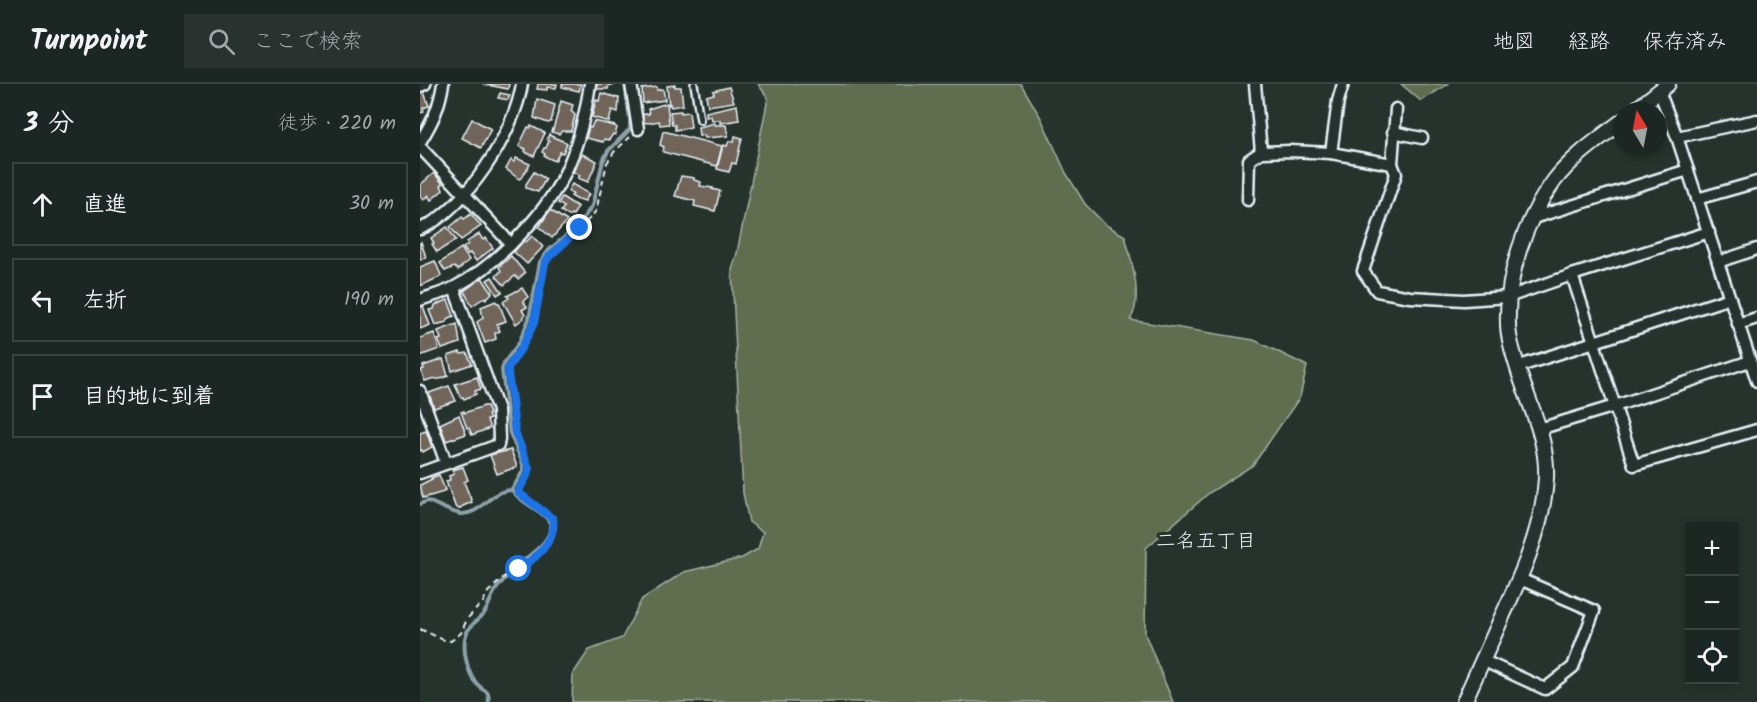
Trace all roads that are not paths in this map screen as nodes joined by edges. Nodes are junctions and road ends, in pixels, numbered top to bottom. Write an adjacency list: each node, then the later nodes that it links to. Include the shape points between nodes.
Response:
1 (425, 84): 9 (street)
2 (443, 84): 20 (street, via 440,103)
3 (522, 84): 27 (street, via 513,119 496,152)
4 (590, 84): 33 (street, via 582,126 568,166 550,199)
5 (631, 84): 16 (street)
6 (694, 84): 13 (lane)
7 (1255, 84): 22 (street)
8 (1343, 84): 23 (street)
9 (420, 86)
10 (1664, 88): 11 (street); 18 (street)
11 (1646, 102)
12 (1396, 110): 17 (street)
13 (700, 120)
14 (1757, 120): 18 (street)
15 (1613, 128): 30 (street, via 1555,180)
16 (638, 129)
17 (1393, 132): 19 (street); 24 (street)
18 (1677, 137): 25 (street)
19 (1422, 138)
20 (420, 142)
21 (420, 147): 27 (street)
22 (1261, 152): 23 (street); 29 (street, via 1249,160)
23 (1331, 153): 24 (street)
24 (1392, 164): 38 (street, via 1396,174 1363,271 1377,291 1464,300)
25 (1688, 170): 28 (street); 30 (street)
26 (1757, 182): 28 (street)
27 (464, 193): 31 (street, via 448,212); 33 (street)
28 (1697, 199): 32 (street)
29 (1248, 200)
30 (1533, 218): 38 (street, via 1517,252)
31 (420, 229)
32 (1709, 232): 35 (street); 36 (street)
33 (511, 244): 37 (street)
34 (1757, 249): 35 (street)
35 (1718, 262): 39 (street)
36 (1572, 275): 38 (street); 43 (street)
37 (454, 288): 40 (street); 51 (street, via 498,410 499,439 498,445)
38 (1508, 297): 45 (street, via 1508,327)
39 (1730, 298): 42 (street); 43 (street)
40 (420, 300)
41 (1757, 318): 42 (street)
42 (1738, 324): 44 (street)
43 (1593, 342): 45 (street); 48 (street)
44 (1750, 361): 46 (street); 48 (street)
45 (1517, 367): 49 (street)
46 (1757, 381)
47 (420, 391): 51 (street)
48 (1616, 406): 49 (street); 50 (street, via 1634,465)
49 (1539, 429): 53 (street, via 1545,452 1544,500)
50 (1757, 430)
51 (446, 463): 52 (street)
52 (420, 472)
53 (1520, 579): 54 (street); 54 (street, via 1594,611 1573,667 1545,689)
54 (1482, 660): 55 (street)
55 (1464, 702)

